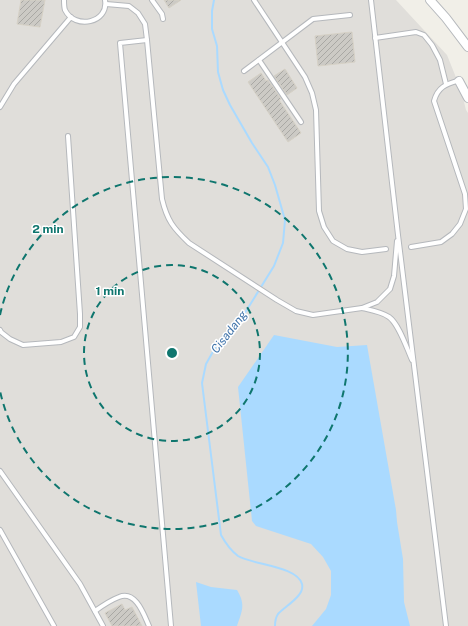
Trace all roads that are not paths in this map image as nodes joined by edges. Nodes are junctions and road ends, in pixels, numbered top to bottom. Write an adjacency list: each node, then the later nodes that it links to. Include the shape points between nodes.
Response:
1 (64, 0): 8 (lane, via 65,9)
2 (152, 0): 9 (lane, via 162,14)
3 (254, 0): 14 (lane)
4 (371, 0): 12 (lane)
5 (430, 0): 11 (street)
6 (106, 2): 8 (lane, via 102,14 93,21 81,22); 13 (lane, via 129,6 138,13 145,24)
7 (350, 15): 14 (lane, via 313,19)
8 (71, 17): 21 (lane, via 14,84)
9 (162, 19)
10 (468, 32): 11 (street)
11 (459, 35): 15 (street)
12 (375, 38): 19 (lane, via 416,32 424,35 440,60); 24 (lane)
13 (147, 40): 27 (lane, via 162,199 166,214 176,231 189,243 296,311 313,315); 36 (lane, via 120,43)
14 (282, 43): 16 (lane); 26 (lane, via 305,77 316,110 319,211 324,227 333,241 347,249 362,252)
15 (468, 47)
16 (259, 60): 17 (lane); 22 (lane)
17 (244, 71)
18 (463, 79): 19 (lane); 20 (street)
19 (446, 84): 25 (lane, via 436,92 434,100 465,194 466,209 460,224 441,242)
20 (468, 98)
21 (0, 107)
22 (301, 122)
23 (68, 136): 28 (lane, via 80,327 74,337 61,342 23,345 10,339)
24 (398, 235): 27 (lane, via 390,290 377,302); 29 (lane)
25 (411, 247)
26 (386, 249)
27 (362, 308): 29 (lane, via 390,318 398,328)
28 (0, 330)
29 (414, 364): 37 (lane)
30 (0, 471): 32 (lane, via 80,584)
31 (0, 530): 33 (lane)
32 (94, 611): 34 (lane); 35 (lane, via 121,596 129,596 136,601)
33 (54, 626)
34 (103, 626)
35 (149, 626)
36 (171, 626)
37 (446, 626)

